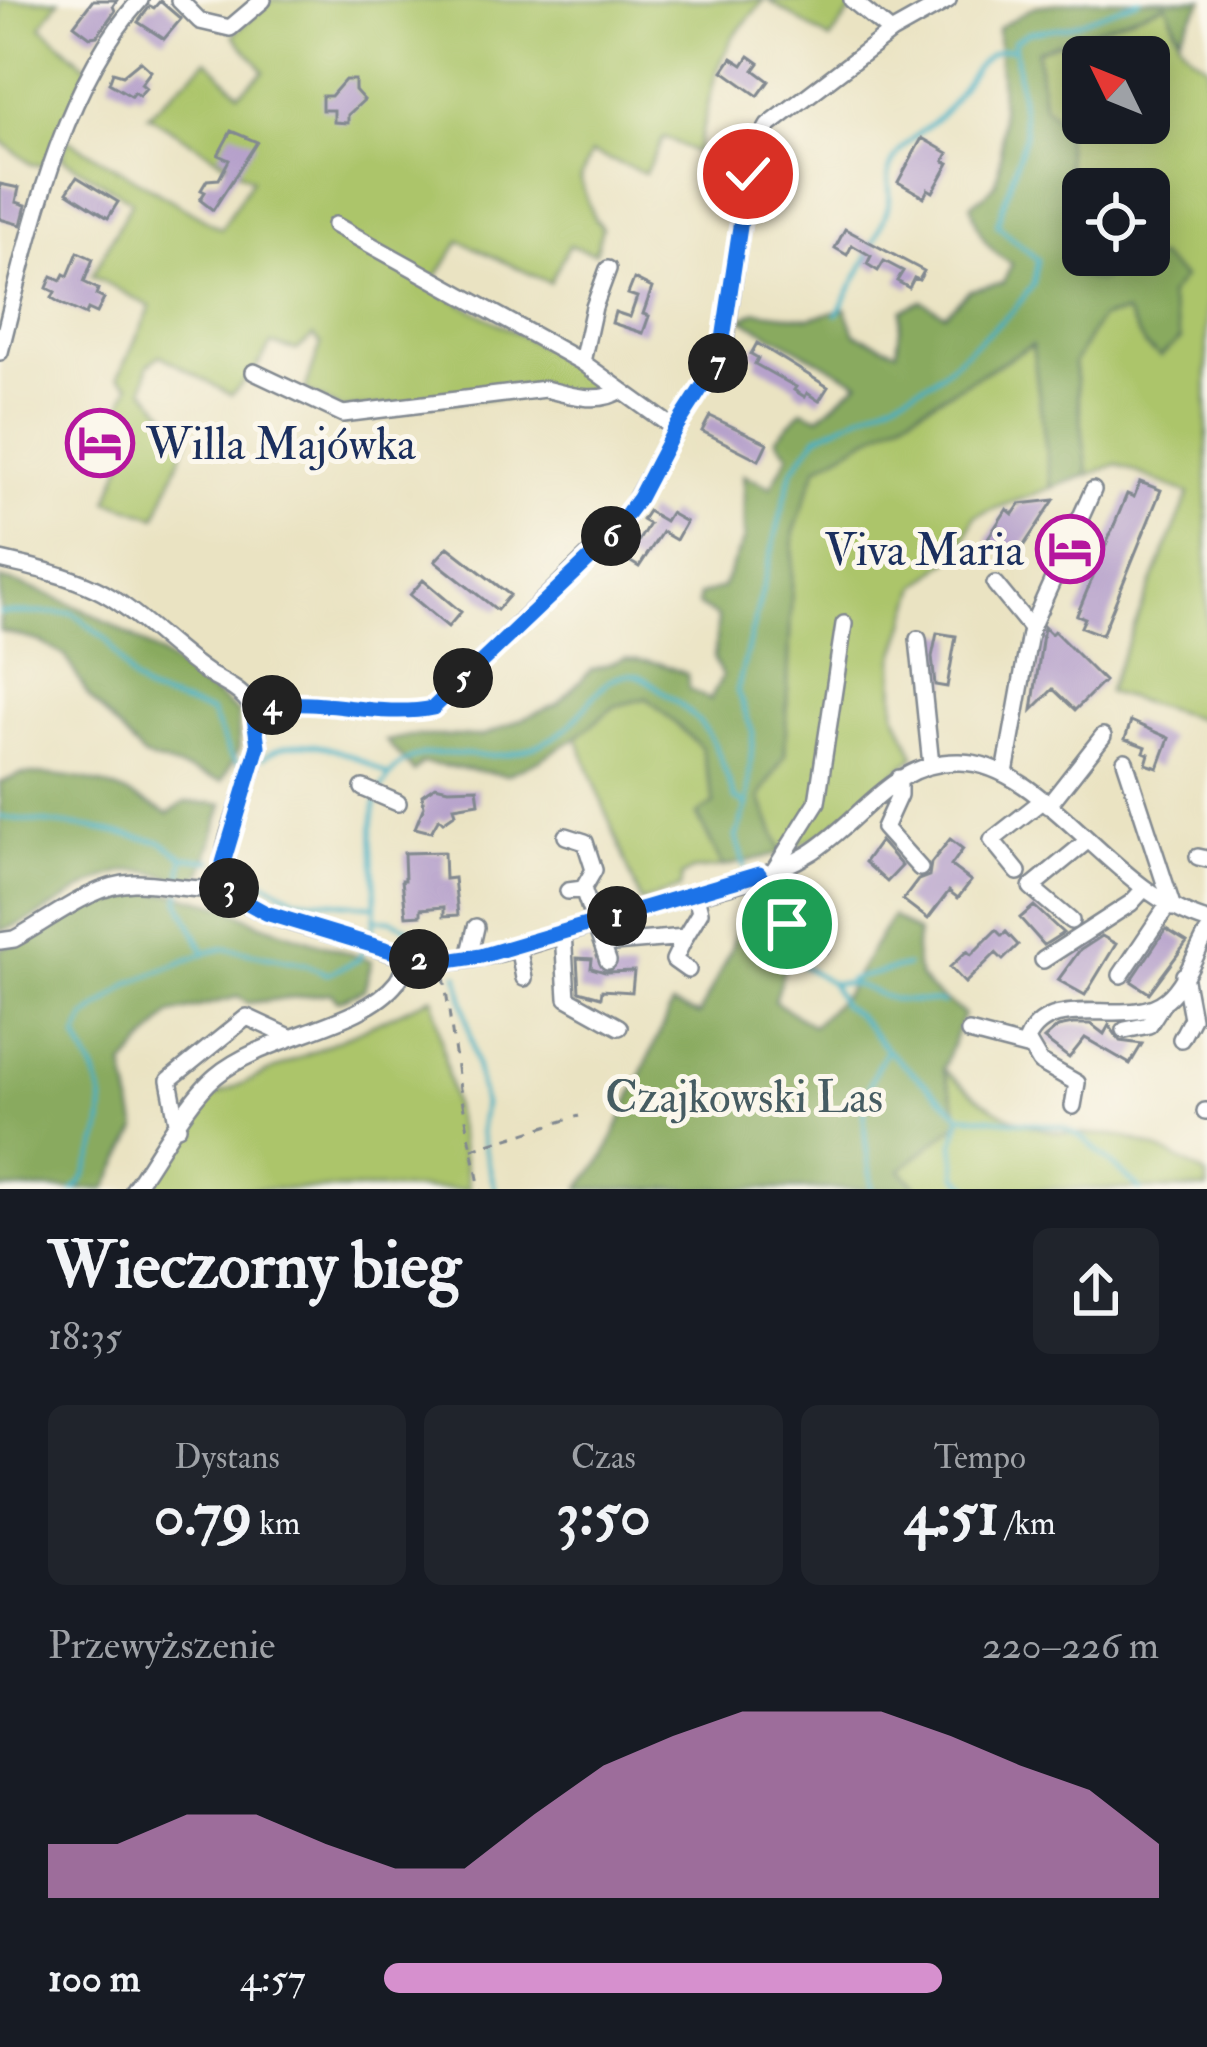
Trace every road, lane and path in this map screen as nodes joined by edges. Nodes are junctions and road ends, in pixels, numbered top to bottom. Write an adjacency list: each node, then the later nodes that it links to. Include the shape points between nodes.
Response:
1 (140, 0): 9 (street, via 67,127)
2 (179, 0): 3 (street, via 200,21 230,28)
3 (263, 0)
4 (852, 0): 6 (street)
5 (948, 0): 6 (street)
6 (891, 32): 13 (street, via 782,113 758,144 725,342)
7 (335, 225): 10 (street)
8 (608, 269): 10 (street)
9 (0, 352)
10 (582, 362): 12 (street)
11 (254, 372): 12 (street, via 343,414 545,388 610,397)
12 (621, 390): 13 (street)
13 (675, 429): 20 (street, via 624,521 443,702 420,711)
14 (1093, 490): 18 (street)
15 (0, 560): 20 (street, via 98,589)
16 (995, 584): 18 (street)
17 (844, 624): 32 (street, via 817,802)
18 (1031, 628): 24 (street)
19 (918, 640): 23 (street)
20 (253, 710): 34 (street, via 258,746 227,847)
21 (1103, 736): 28 (street)
22 (1124, 760): 37 (street)
23 (931, 765): 24 (street, via 976,763); 25 (street)
24 (1005, 773): 28 (street)
25 (899, 778): 31 (street, via 884,828); 32 (street, via 834,836)
26 (367, 790): 27 (street)
27 (394, 801)
28 (1046, 803): 30 (street); 33 (street, via 992,840)
29 (566, 836): 40 (street, via 585,842 594,870 575,890)
30 (1086, 842): 35 (street); 39 (street, via 1031,887)
31 (920, 868)
32 (767, 872): 36 (street); 47 (street, via 787,924)
33 (1018, 872)
34 (227, 885): 45 (street, via 118,885); 51 (street, via 266,913)
35 (1143, 890): 37 (street); 52 (street)
36 (695, 893): 40 (street); 44 (street, via 700,912)
37 (1170, 907): 38 (street); 55 (street)
38 (1207, 920)
39 (1071, 921)
40 (594, 923): 42 (street); 46 (street)
41 (476, 926): 50 (street)
42 (563, 932): 48 (street); 60 (street, via 566,998)
43 (1207, 933): 56 (street)
44 (685, 937): 46 (street); 54 (street, via 674,960)
45 (0, 941)
46 (602, 944): 53 (street)
47 (823, 945)
48 (518, 946): 49 (street); 58 (street)
49 (487, 955): 50 (street); 57 (street)
50 (469, 958): 51 (street)
51 (424, 960): 63 (street, via 356,1010); 69 (path)
52 (1043, 960)
53 (608, 962)
54 (688, 970)
55 (1120, 975)
56 (1184, 975): 59 (street); 64 (street, via 1192,1018)
57 (493, 976)
58 (524, 978)
59 (1165, 1001): 61 (street, via 1149,1025); 65 (street, via 1146,1012 1045,1020 1032,1030)
60 (619, 1027)
61 (1125, 1030)
62 (969, 1032): 65 (street)
63 (288, 1036): 68 (street, via 211,1080); 68 (street, via 248,1017 169,1080)
64 (1181, 1039)
65 (1030, 1048): 66 (street, via 1040,1063 1077,1083)
66 (1072, 1106)
67 (579, 1117): 69 (path)
68 (178, 1126): 70 (street)
69 (474, 1148): 71 (path)
70 (134, 1189)
71 (480, 1189)

